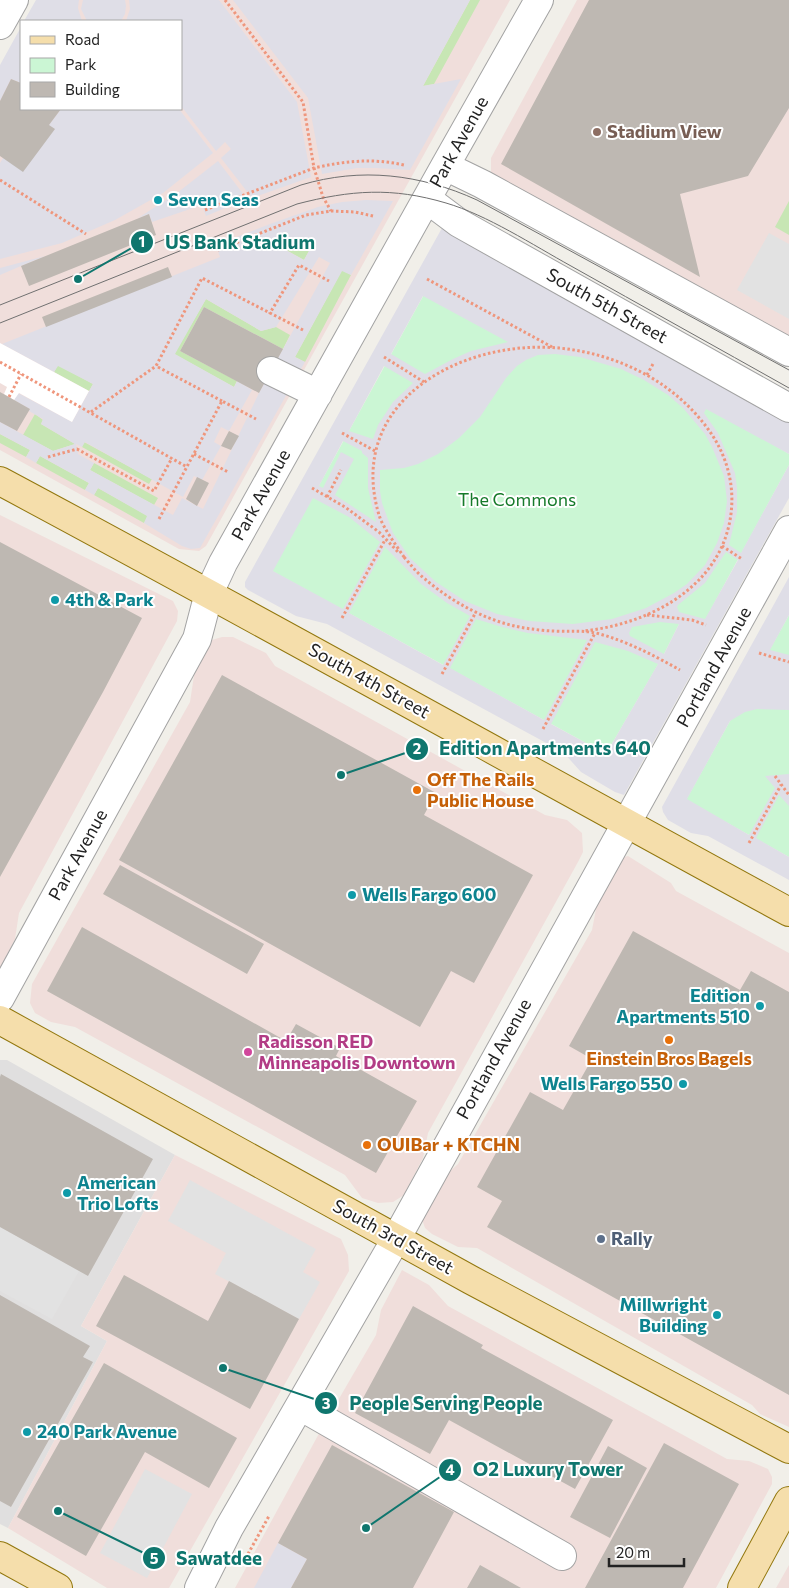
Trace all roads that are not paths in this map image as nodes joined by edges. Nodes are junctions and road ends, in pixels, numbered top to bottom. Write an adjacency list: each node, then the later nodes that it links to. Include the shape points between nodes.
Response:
1 (14, 0): 3 (street)
2 (539, 0): 4 (street, Park Avenue)
3 (0, 25)
4 (445, 166): 5 (street, Park Avenue); 6 (street)
5 (427, 199): 8 (street, Park Avenue); 9 (street, South 5th Street, via 459,223)
6 (789, 352)
7 (271, 371): 8 (street)
8 (318, 394): 12 (street, Park Avenue)
9 (789, 408)
10 (2, 488): 12 (main road, South 4th Street)
11 (789, 530): 13 (street, Portland Avenue)
12 (209, 593): 13 (main road, South 4th Street); 15 (street, Park Avenue, via 197,639)
13 (626, 824): 14 (main road, South 4th Street); 17 (street, Portland Avenue)
14 (789, 912)
15 (0, 998)
16 (0, 1020): 17 (main road, South 3rd Street)
17 (396, 1239): 18 (street, Portland Avenue); 19 (main road, South 3rd Street)
18 (300, 1406): 22 (street); 24 (street, Portland Avenue, via 229,1528)
19 (789, 1449)
20 (789, 1501): 25 (main road)
21 (0, 1556): 23 (main road)
22 (562, 1556)
23 (58, 1588)
24 (199, 1588)
25 (742, 1588)

